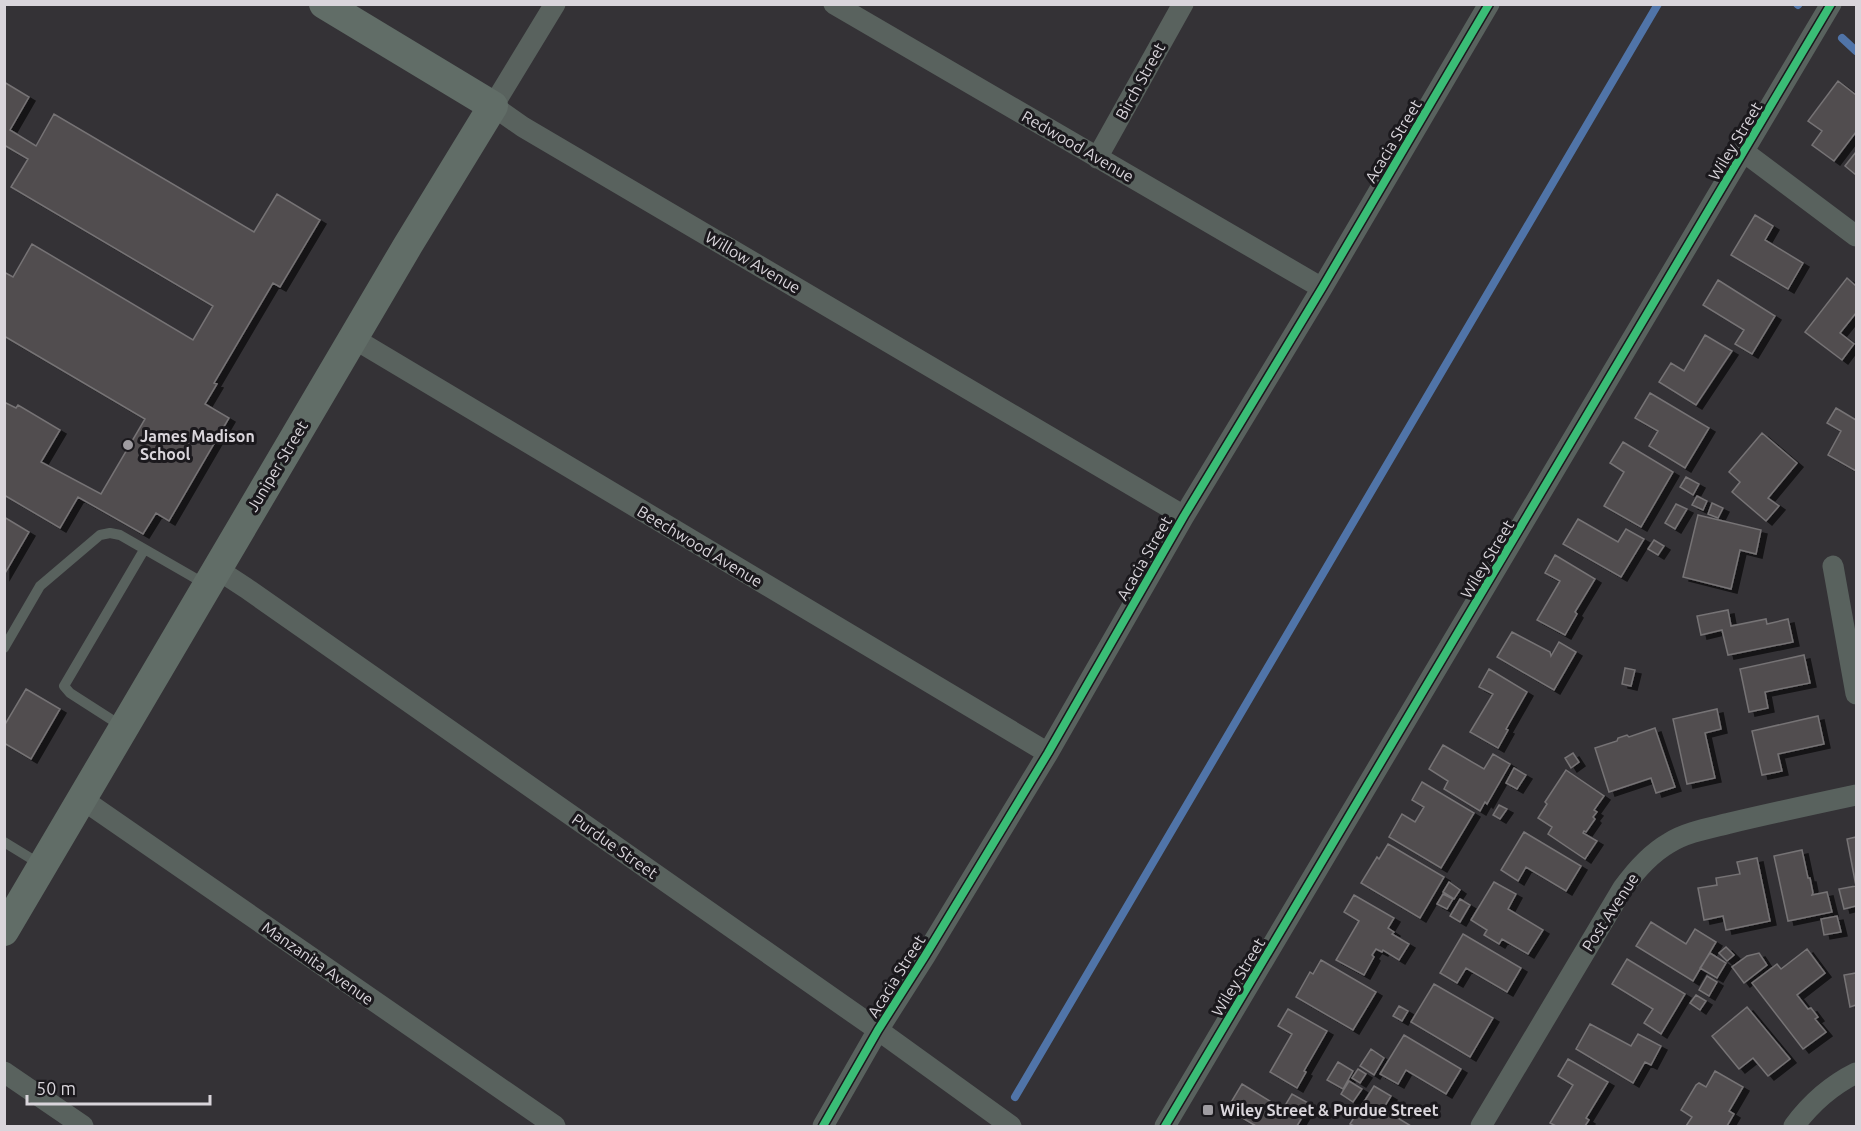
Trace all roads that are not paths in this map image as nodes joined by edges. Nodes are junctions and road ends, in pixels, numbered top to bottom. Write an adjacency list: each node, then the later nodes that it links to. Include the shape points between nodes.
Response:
1 (324, 4): 8 (street, Willow Avenue)
2 (555, 4): 8 (street, Juniper Street)
3 (834, 4): 7 (street, Redwood Avenue)
4 (1183, 4): 10 (street, Birch Street)
5 (1489, 4): 12 (street, Acacia Street)
6 (1831, 4): 9 (street, Wiley Street)
7 (857, 10): 10 (street, Redwood Avenue)
8 (493, 106): 13 (street, Juniper Street); 14 (street, Willow Avenue, via 523,128)
9 (1744, 152): 11 (street); 34 (street, Wiley Street)
10 (1097, 158): 12 (street, Redwood Avenue)
11 (1857, 236)
12 (1322, 288): 14 (street, Acacia Street)
13 (353, 338): 17 (street, Juniper Street); 21 (street, Beechwood Avenue)
14 (1184, 516): 21 (street, Acacia Street)
15 (144, 550): 17 (lane); 18 (lane, via 120,535 100,535 40,586); 20 (lane, via 64,686)
16 (1833, 566): 19 (street)
17 (212, 577): 20 (street, Juniper Street); 27 (street, Purdue Street, via 246,588)
18 (4, 648)
19 (1857, 694)
20 (124, 728): 23 (street, Juniper Street)
21 (1048, 753): 27 (street, Acacia Street)
22 (1857, 795): 35 (street, Post Avenue, via 1690,834 1651,856 1623,888)
23 (82, 799): 25 (street, Juniper Street); 31 (street, Manzanita Avenue)
24 (4, 842): 25 (lane)
25 (43, 866): 26 (street, Juniper Street)
26 (7, 922)
27 (878, 1030): 32 (street, Acacia Street); 33 (street, Purdue Street)
28 (4, 1072): 30 (street)
29 (1857, 1073): 36 (street, via 1828,1089)
30 (83, 1126)
31 (555, 1126)
32 (823, 1126)
33 (1011, 1126)
34 (1165, 1126)
35 (1481, 1126)
36 (1794, 1126)

